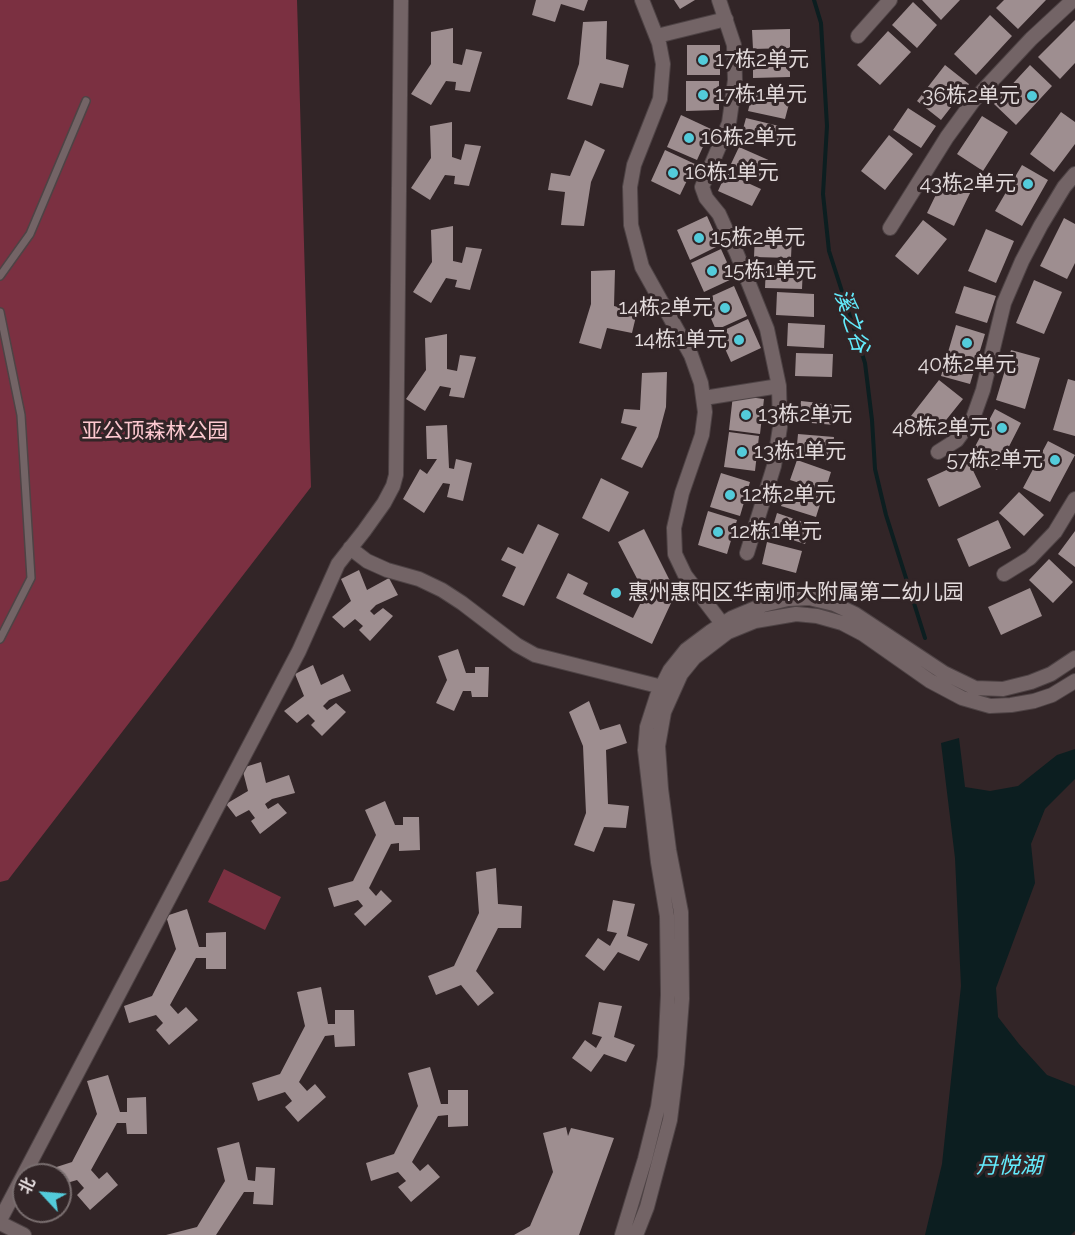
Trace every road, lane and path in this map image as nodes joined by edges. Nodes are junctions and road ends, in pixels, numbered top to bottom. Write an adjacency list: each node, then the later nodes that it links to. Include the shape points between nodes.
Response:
1 (401, 0): 18 (street, via 396,475 384,503)
2 (642, 0): 7 (street)
3 (719, 0): 6 (street)
4 (890, 0): 8 (street)
5 (1073, 0): 11 (street, via 974,100)
6 (726, 19): 7 (street); 14 (street, via 734,45 735,80 729,123 702,187 733,244 767,329)
7 (657, 36): 15 (street, via 663,64 660,99 634,165 631,225 642,267 691,355)
8 (858, 36)
9 (86, 101): 12 (lane, via 30,234)
10 (1075, 174): 16 (street, via 1041,225 1004,303 973,418 957,440)
11 (890, 228)
12 (0, 276)
13 (0, 312): 22 (lane, via 21,415 31,578)
14 (779, 386): 15 (street); 19 (street, via 780,427 774,466)
15 (704, 398): 21 (street, via 702,435 674,528 675,554 690,583)
16 (938, 452)
17 (1075, 499): 20 (street, via 1055,532 1030,558)
18 (350, 548): 25 (street, via 367,561 442,590 535,656); 26 (street, via 338,564 294,662)
19 (747, 553)
20 (1004, 574)
21 (725, 628): 23 (street, via 763,605 788,599 809,598 834,604 975,688 1003,689 1032,682); 24 (street, via 796,614 834,621 862,634 930,681 962,698 990,706 1034,701); 25 (street, via 686,650 670,670)
22 (0, 639)
23 (1075, 658)
24 (1075, 681)
25 (668, 689): 28 (street, via 647,726 645,750 667,916 665,1057 656,1118); 29 (street, via 658,746 669,850 681,912 682,999 670,1120)
26 (0, 1222): 27 (street)
27 (24, 1235)
28 (622, 1235)
29 (636, 1235)

